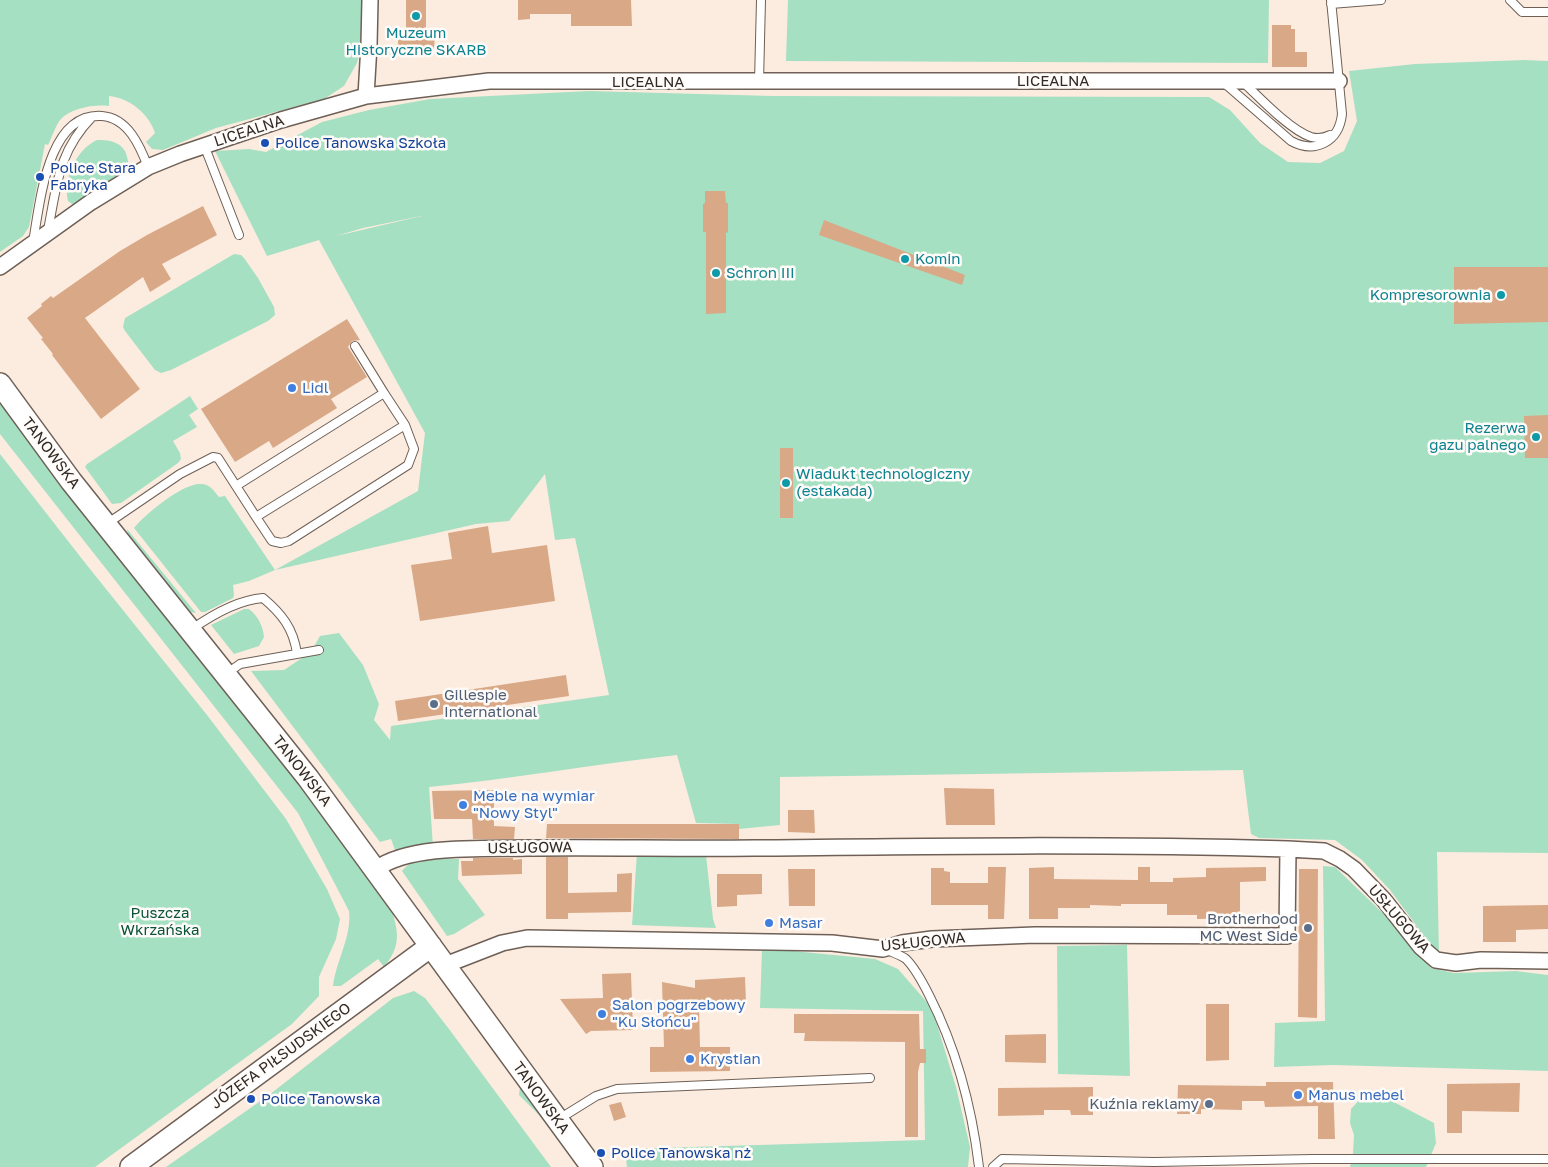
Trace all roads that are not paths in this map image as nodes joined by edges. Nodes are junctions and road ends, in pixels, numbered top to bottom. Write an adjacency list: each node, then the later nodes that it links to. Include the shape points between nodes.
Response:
1 (370, 0): 11 (street)
2 (761, 0): 10 (lane)
3 (1381, 0): 5 (lane)
4 (1510, 0): 6 (lane, via 1522,12)
5 (1331, 2): 9 (lane)
6 (1548, 12)
7 (1221, 81): 8 (street, LICEALNA); 10 (street, LICEALNA); 13 (lane, via 1297,144 1316,147)
8 (1242, 81): 9 (street, LICEALNA); 13 (lane, via 1305,134 1323,138)
9 (1338, 81): 13 (lane, via 1342,114)
10 (759, 82): 11 (street, LICEALNA, via 489,81)
11 (366, 96): 14 (street, LICEALNA)
12 (93, 116): 15 (lane, via 112,118 128,129); 16 (lane, via 77,133 63,160); 18 (lane, via 74,123 53,154)
13 (1337, 132)
14 (204, 145): 15 (street, LICEALNA); 17 (lane)
15 (148, 167): 16 (street, LICEALNA)
16 (48, 232): 18 (street, LICEALNA)
17 (239, 236)
18 (33, 243): 19 (street, LICEALNA)
19 (0, 267)
20 (356, 346): 22 (lane)
21 (0, 384): 26 (main road, TANOWSKA)
22 (384, 393): 23 (lane); 24 (lane)
23 (405, 425): 25 (lane); 25 (lane, via 414,450 408,465 289,541 272,541)
24 (236, 486): 25 (lane); 26 (lane, via 218,458 213,457 180,474)
25 (256, 517)
26 (106, 525): 27 (main road, TANOWSKA)
27 (191, 630): 29 (lane, via 248,599 263,598 280,613 295,638); 30 (main road, TANOWSKA)
28 (320, 650): 29 (lane)
29 (297, 653): 30 (lane, via 240,664)
30 (226, 674): 32 (main road, TANOWSKA)
31 (1288, 849): 32 (street, USŁUGOWA, via 1187,846 458,850 412,854); 34 (street, USŁUGOWA, via 1287,936 1035,935 932,939); 35 (street, USŁUGOWA, via 1324,851 1354,869 1436,960 1456,963)
32 (376, 870): 33 (main road, TANOWSKA)
33 (431, 946): 36 (main road, TANOWSKA); 40 (main road, JÓZEFA PIŁSUDSKIEGO)
34 (883, 949): 36 (street, USŁUGOWA, via 832,943 527,938 502,943); 42 (lane, via 905,959 922,982 944,1024 964,1087)
35 (1548, 961)
36 (447, 967): 38 (main road, TANOWSKA)
37 (870, 1078): 38 (lane, via 617,1089 596,1096)
38 (557, 1121): 41 (main road, TANOWSKA)
39 (1548, 1160): 43 (lane, via 1002,1160)
40 (131, 1167)
41 (592, 1167)
42 (979, 1167)
43 (993, 1167)

